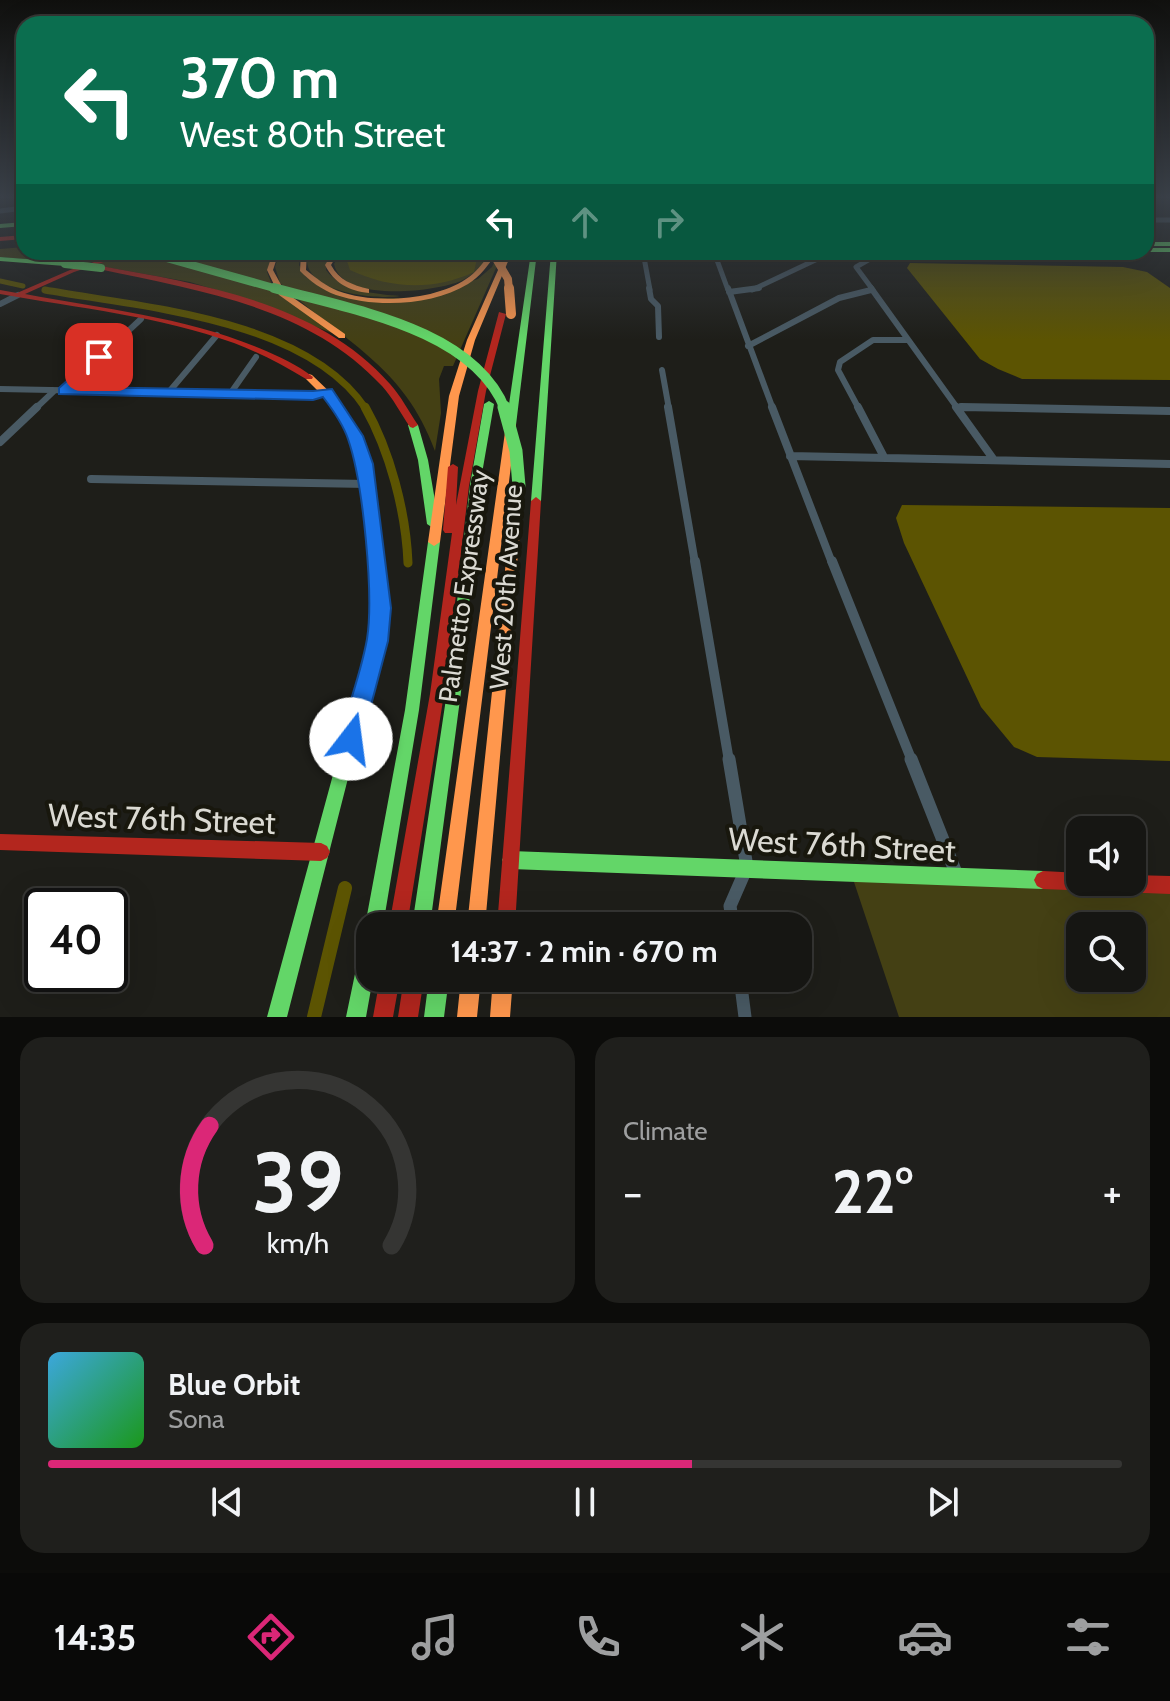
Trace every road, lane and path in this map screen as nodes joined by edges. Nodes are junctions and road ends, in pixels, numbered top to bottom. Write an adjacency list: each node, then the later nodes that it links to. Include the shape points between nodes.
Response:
1 (0, 259): 32 (main road, bridge, via 101,268 259,306 332,339)
2 (107, 260): 22 (main road)
3 (174, 260): 60 (main road, bridge, via 398,323 448,345 482,372 510,409 520,449 519,486)
4 (273, 260): 32 (main road, via 270,270 282,293 364,353)
5 (302, 260): 18 (main road, via 308,278 350,296 418,297)
6 (331, 260): 18 (main road, via 330,272 344,284 390,294)
7 (488, 260): 24 (main road, via 500,282)
8 (489, 260): 18 (main road)
9 (497, 260): 24 (main road, bridge, via 512,298)
10 (506, 260): 48 (main road, Palmetto Expressway, via 457,382)
11 (513, 260): 49 (main road, via 478,343 462,399)
12 (533, 260): 59 (main road, Palmetto Expressway)
13 (553, 260): 52 (main road, West 20th Avenue)
14 (644, 260): 27 (street, via 651,299 658,306)
15 (717, 260): 21 (street)
16 (816, 260): 21 (street, via 755,290)
17 (868, 260): 19 (street, via 856,267)
18 (469, 281)
19 (871, 290): 28 (street); 29 (street, via 850,292)
20 (0, 292): 22 (main road)
21 (729, 292): 29 (street)
22 (18, 295): 23 (street); 25 (main road)
23 (0, 304)
24 (506, 314): 49 (main road, via 471,445); 58 (main road, via 475,485 454,692)
25 (141, 319): 26 (main road); 35 (street)
26 (217, 335): 36 (main road, via 283,360); 37 (street)
27 (659, 337)
28 (907, 340): 39 (street); 43 (street, via 873,340 840,362 838,370)
29 (748, 346): 42 (street)
30 (256, 357): 38 (street)
31 (662, 370): 53 (street)
32 (380, 376): 48 (main road, via 403,405 417,435)
33 (0, 389): 34 (street)
34 (54, 391): 35 (street); 41 (street)
35 (64, 391): 37 (street)
36 (327, 392): 38 (street); 47 (main road, via 355,436)
37 (168, 393): 38 (street)
38 (230, 394)
39 (956, 407): 40 (street); 44 (street)
40 (1170, 411)
41 (0, 442)
42 (790, 456): 43 (street); 54 (street)
43 (884, 457): 44 (street)
44 (994, 460): 45 (street)
45 (1170, 464)
46 (91, 479): 47 (street)
47 (367, 484): 51 (main road, via 380,627)
48 (435, 541): 56 (main road, Palmetto Expressway)
49 (426, 750): 57 (main road)
50 (0, 842): 51 (main road, West 76th Street)
51 (321, 852): 70 (main road)
52 (511, 860): 53 (main road, West 76th Street); 61 (main road, West 20th Avenue)
53 (747, 867): 54 (main road, West 76th Street); 62 (street)
54 (959, 879): 55 (main road, West 76th Street)
55 (1170, 885)
56 (376, 912)
57 (400, 912)
58 (423, 912)
59 (447, 912)
60 (477, 912)
61 (507, 912)
62 (731, 912)
63 (361, 992): 71 (main road)
64 (387, 992): 72 (main road)
65 (412, 992): 73 (main road)
66 (437, 992): 74 (main road)
67 (470, 992): 75 (main road)
68 (502, 992): 76 (main road)
69 (742, 992): 77 (street)
70 (277, 1017)
71 (356, 1017)
72 (383, 1017)
73 (408, 1017)
74 (434, 1017)
75 (467, 1017)
76 (500, 1017)
77 (745, 1017)

